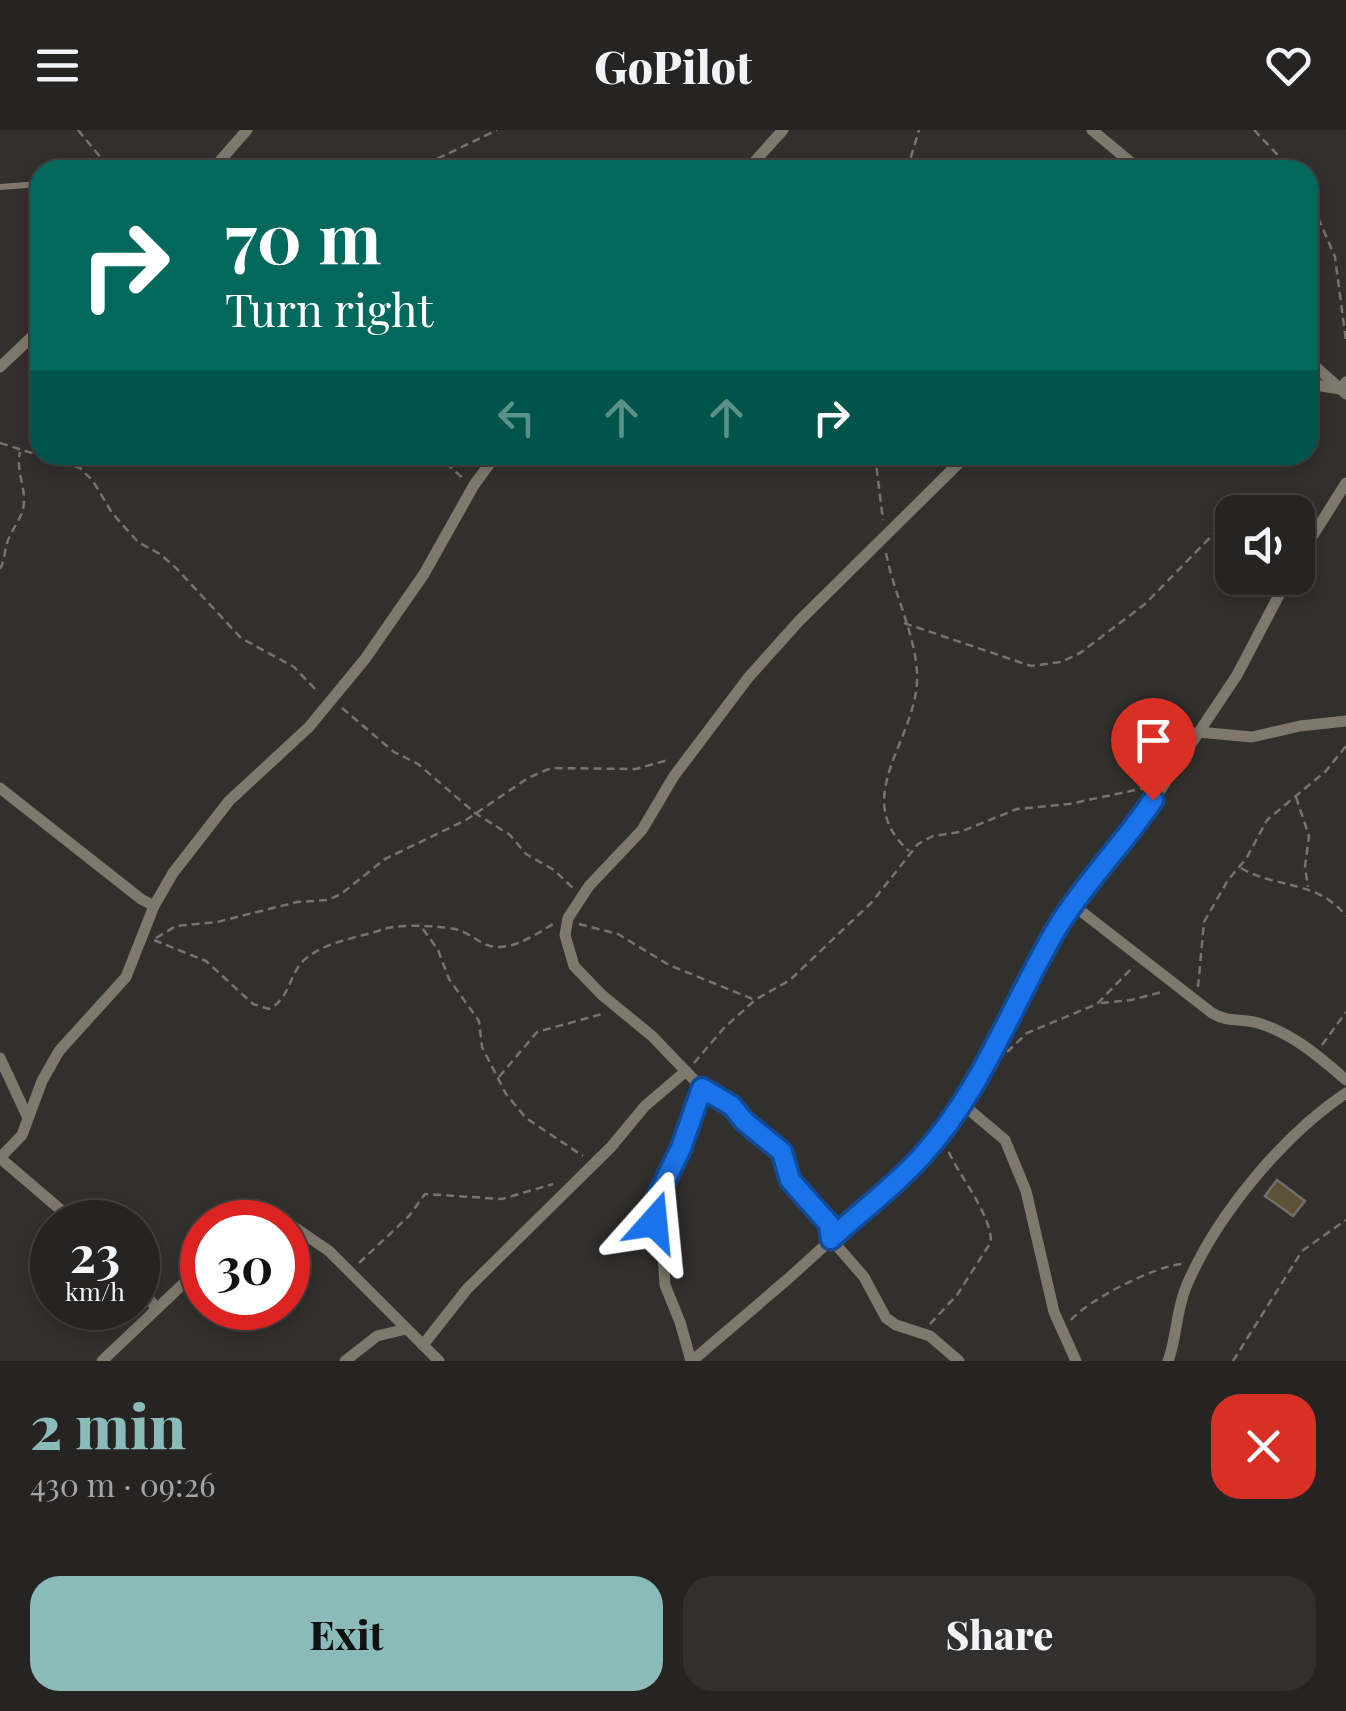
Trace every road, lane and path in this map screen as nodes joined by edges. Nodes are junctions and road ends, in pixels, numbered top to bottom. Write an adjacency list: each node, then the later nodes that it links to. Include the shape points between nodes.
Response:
1 (78, 130): 8 (path)
2 (247, 130): 9 (street)
3 (497, 130): 10 (path)
4 (783, 130): 11 (street)
5 (918, 130): 12 (path)
6 (1092, 130): 13 (street)
7 (1254, 130): 14 (path)
8 (103, 160)
9 (221, 160)
10 (435, 160)
11 (756, 160)
12 (910, 160)
13 (1128, 160)
14 (1282, 160)
15 (30, 185): 16 (lane)
16 (0, 187)
17 (1318, 218): 19 (path, via 1334,257)
18 (30, 339): 20 (street)
19 (1346, 341)
20 (0, 368)
21 (1318, 368): 23 (street)
22 (1318, 385): 23 (street)
23 (1344, 388)
24 (0, 443): 25 (path)
25 (21, 451): 26 (path); 37 (path, via 24,510)
26 (30, 454)
27 (70, 465): 40 (path, via 80,468 129,533 176,568 234,632 294,667)
28 (447, 465): 33 (path)
29 (488, 465): 33 (street)
30 (877, 465): 36 (path)
31 (957, 465): 36 (street)
32 (1346, 483): 35 (street)
33 (474, 484): 40 (street, via 424,574)
34 (1215, 532): 39 (path, via 1145,604 1061,662 1031,666)
35 (1315, 532)
36 (885, 538): 39 (path); 43 (street, via 772,649)
37 (0, 569)
38 (1279, 595): 42 (street)
39 (904, 623): 49 (path, via 917,685 882,796 894,836)
40 (331, 702): 48 (path); 54 (street, via 229,801)
41 (1346, 721): 42 (street, via 1252,737)
42 (1198, 732): 45 (street)
43 (696, 746): 48 (path, via 636,770 551,768); 52 (street, via 642,830)
44 (1346, 746): 47 (path)
45 (1164, 783): 49 (path, via 1009,812 930,837); 53 (street)
46 (0, 788): 54 (street)
47 (1296, 796): 50 (path, via 1267,820); 51 (path, via 1308,836)
48 (475, 812): 52 (path); 58 (path, via 385,859 328,900 176,926)
49 (910, 852): 62 (path, via 872,902 799,972)
50 (1240, 867): 51 (path); 64 (path, via 1204,922)
51 (1308, 887): 55 (path)
52 (581, 898): 56 (street)
53 (1073, 904): 60 (street); 69 (street)
54 (154, 906): 59 (street)
55 (1346, 916)
56 (568, 918): 57 (path, via 500,947 458,930); 62 (path, via 618,934 669,965); 65 (street, via 564,935 574,966)
57 (422, 928): 58 (path, via 394,927 316,952 269,1010 206,962); 71 (path, via 479,1022 482,1047)
58 (154, 940): 59 (path)
59 (136, 954): 76 (street, via 118,990 54,1059)
60 (1139, 959): 61 (street); 63 (path)
61 (1176, 987): 63 (path); 64 (street)
62 (755, 1000): 70 (path)
63 (1100, 1003): 69 (path, via 1032,1030)
64 (1199, 1004): 67 (street, via 1224,1020 1274,1028)
65 (622, 1012): 70 (street); 71 (path, via 537,1032)
66 (1346, 1012): 67 (path)
67 (1316, 1055): 72 (street)
68 (0, 1058): 76 (street)
69 (987, 1061): 75 (street)
70 (686, 1070): 73 (street); 79 (street)
71 (498, 1078): 79 (path, via 526,1118)
72 (1346, 1080)
73 (702, 1088): 84 (street, via 782,1152 790,1180 829,1224); 97 (street, via 653,1210 666,1288)
74 (1346, 1094): 85 (street, via 1271,1161)
75 (960, 1104): 77 (street); 92 (street, via 1005,1140 1026,1191)
76 (28, 1118): 78 (street)
77 (940, 1132): 84 (street); 91 (path, via 991,1242)
78 (0, 1158): 81 (street)
79 (594, 1165): 93 (street, via 467,1289)
80 (557, 1183): 86 (path, via 502,1199 425,1194)
81 (49, 1200)
82 (1346, 1220): 101 (path, via 1302,1251)
83 (310, 1236): 86 (street)
84 (831, 1239): 91 (street, via 864,1277 886,1318); 97 (street)
85 (1201, 1258): 92 (path, via 1138,1276 1076,1314); 100 (street, via 1181,1302)
86 (351, 1271): 89 (street)
87 (180, 1287): 88 (street)
88 (160, 1306)
89 (406, 1328): 93 (street); 95 (street, via 377,1336)
90 (135, 1330): 94 (street)
91 (923, 1333): 98 (street)
92 (1065, 1340): 99 (street)
93 (423, 1346): 96 (street)
94 (102, 1361)
95 (346, 1361)
96 (440, 1361)
97 (691, 1361)
98 (959, 1361)
99 (1076, 1361)
100 (1168, 1361)
101 (1232, 1361)

